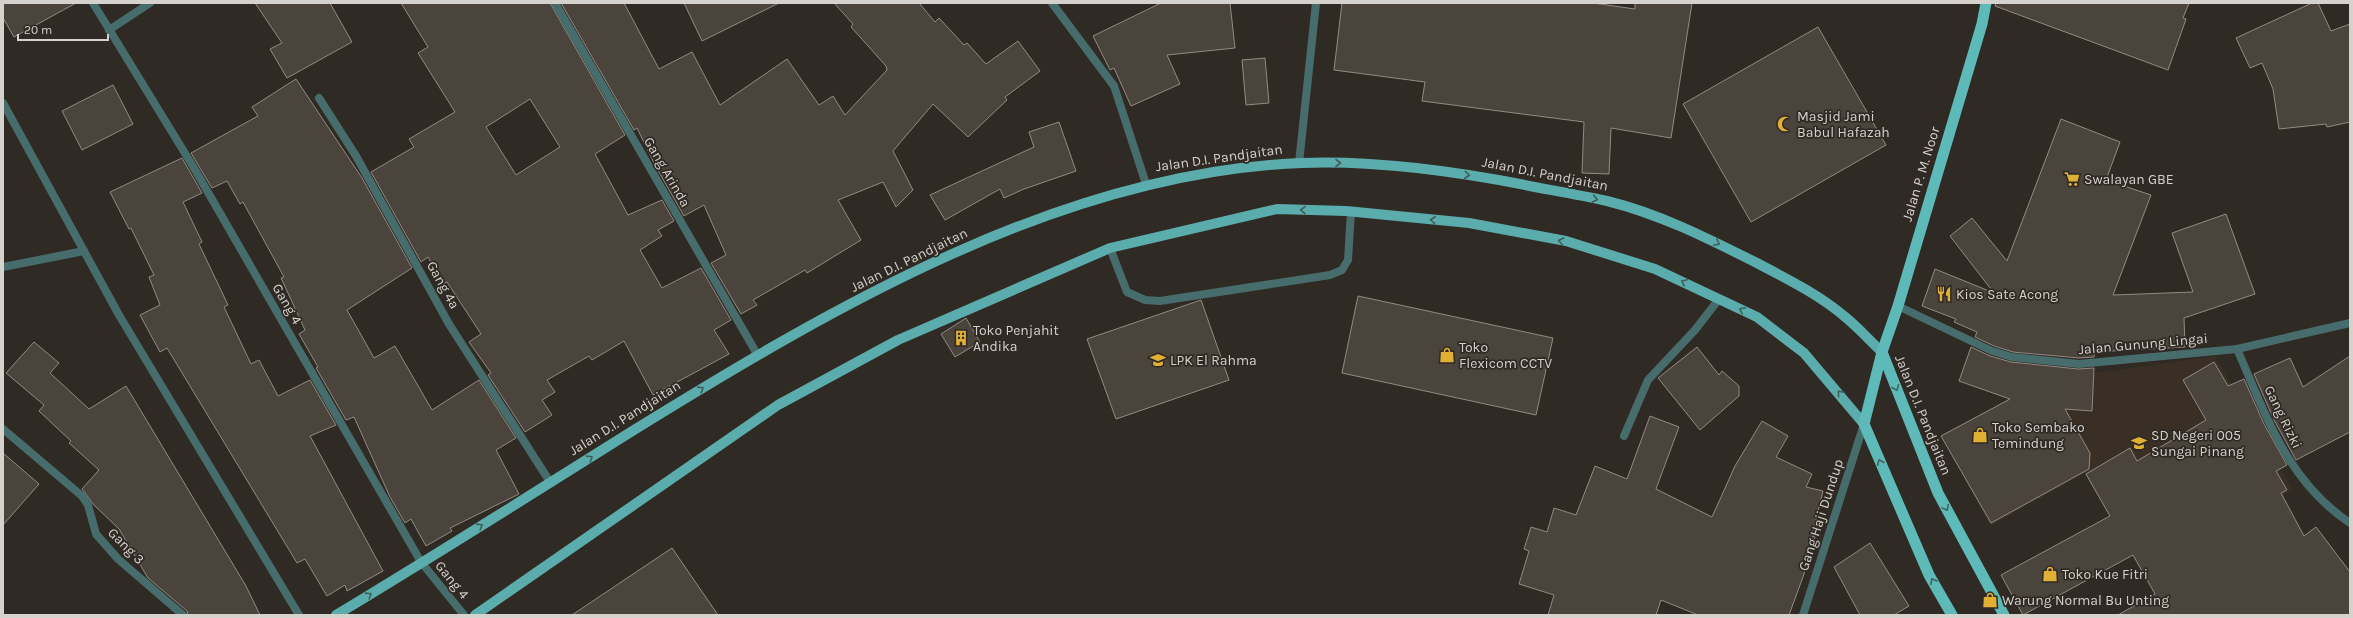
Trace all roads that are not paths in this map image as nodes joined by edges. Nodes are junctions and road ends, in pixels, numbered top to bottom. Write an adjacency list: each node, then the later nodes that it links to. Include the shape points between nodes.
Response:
1 (93, 3): 7 (street, Gang 4)
2 (150, 3): 7 (street)
3 (555, 3): 21 (street, Gang Arinda)
4 (1052, 3): 11 (street, via 1114,86)
5 (1316, 3): 10 (street)
6 (1986, 3): 17 (highway, Jalan P. M. Noor, via 1982,24)
7 (109, 30): 27 (street, Gang 4, via 194,168)
8 (319, 98): 25 (street, Gang 4a, via 356,156 449,324)
9 (3, 103): 14 (street)
10 (1299, 163): 11 (main road, Jalan D.I. Pandjaitan, via 1228,170); 20 (main road, Jalan D.I. Pandjaitan, one-way to 20, via 1359,163 1484,177 1609,202 1642,212 1703,236 1798,284 1844,316)
11 (1146, 184): 21 (main road, Jalan D.I. Pandjaitan, via 1090,201 958,250)
12 (1351, 211): 13 (main road, one-way to 13, via 1277,209); 13 (street, via 1348,260 1342,270 1330,275 1191,297 1145,300 1127,292); 16 (main road, one-way to 12, via 1654,268 1566,241 1469,224)
13 (1110, 248): 32 (main road, via 898,340 778,405)
14 (84, 251): 15 (street); 29 (street)
15 (3, 267)
16 (1719, 299): 22 (main road, one-way to 16, via 1804,353 1757,317); 24 (street, via 1695,330 1648,380)
17 (1898, 306): 19 (street, Jalan Gunung Lingai, via 1992,352 2012,357 2079,364); 20 (highway, Jalan P. M. Noor)
18 (2350, 323): 19 (street, Jalan Gunung Lingai)
19 (2237, 349): 26 (street, Gang Rizki, via 2277,442 2295,469 2320,498)
20 (1882, 352): 22 (highway, Jalan P. M. Noor); 35 (highway, Jalan D.I. Pandjaitan, one-way to 35, via 1938,493)
21 (757, 354): 25 (main road, Jalan D.I. Pandjaitan, one-way to 21)
22 (1864, 424): 33 (street, Gang Haji Dundup); 34 (highway, one-way to 22, via 1929,574)
23 (3, 429): 28 (street, Gang 3, via 82,496 88,505 96,534 118,559)
24 (1624, 436)
25 (550, 482): 27 (main road, Jalan D.I. Pandjaitan, one-way to 25)
26 (2350, 523)
27 (421, 562): 30 (main road, Jalan D.I. Pandjaitan, one-way to 27); 31 (street, Gang 4)
28 (183, 615)
29 (299, 615)
30 (336, 615)
31 (464, 615)
32 (475, 615)
33 (1803, 615)
34 (1952, 615)
35 (2004, 615)

